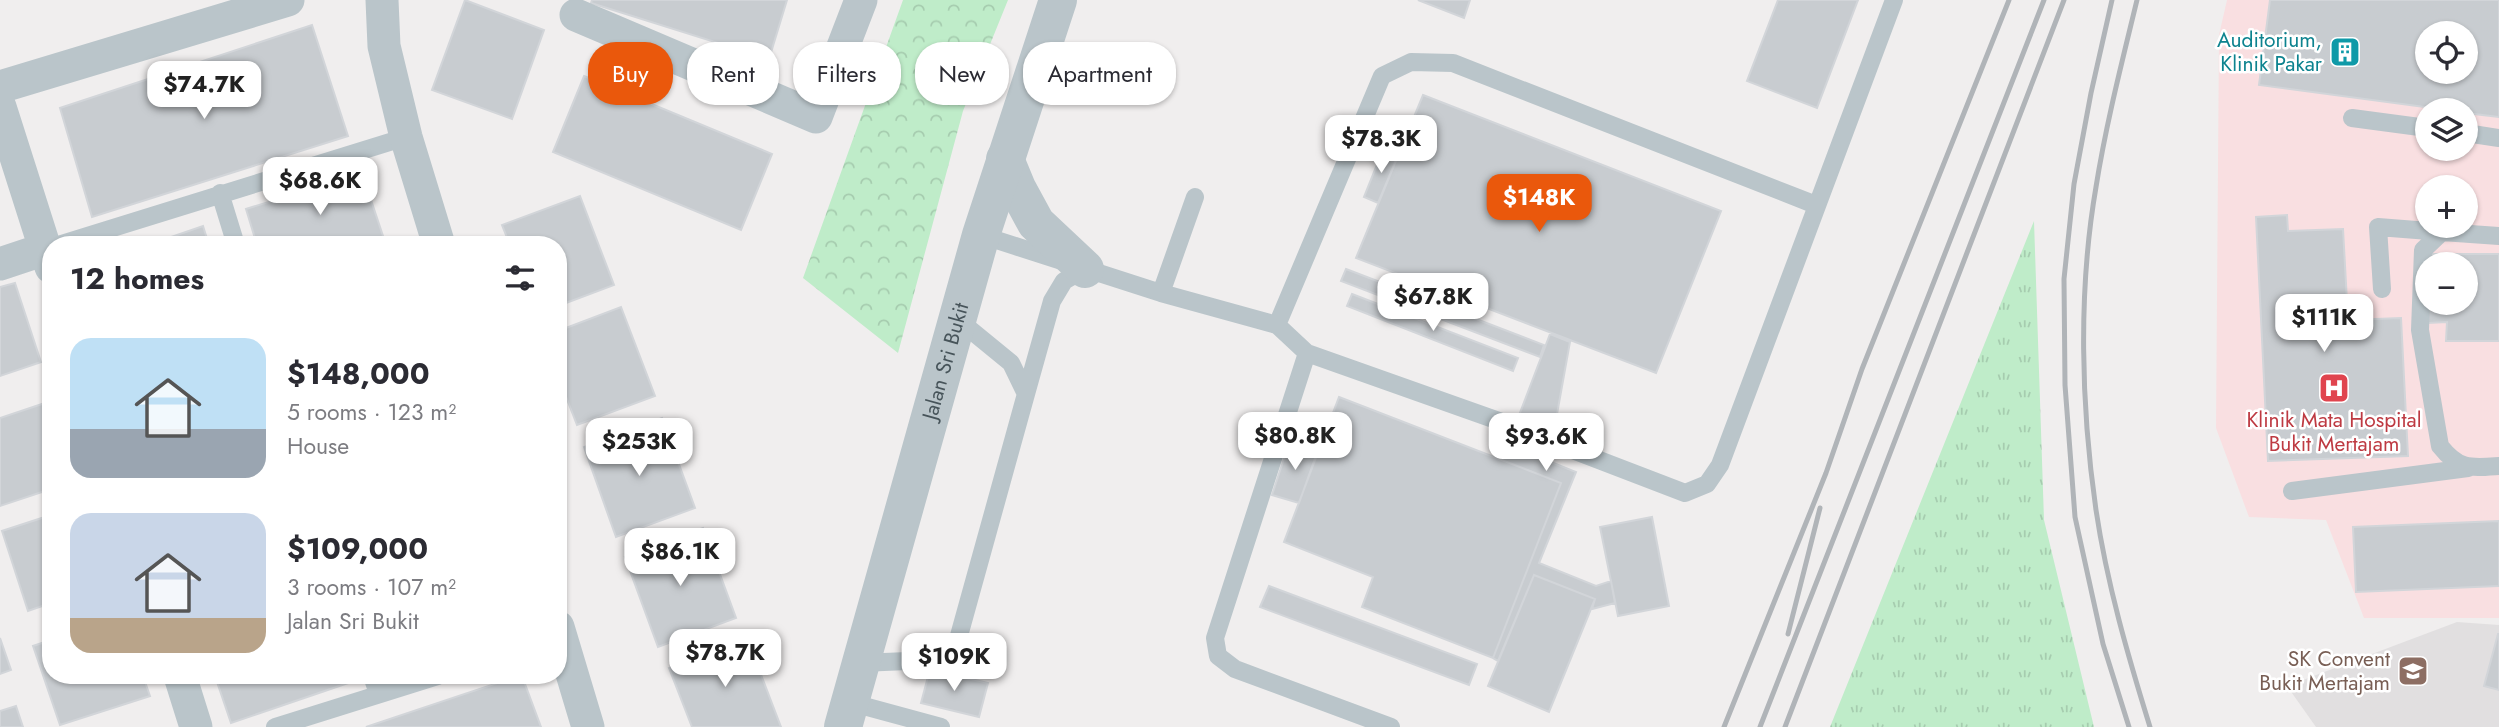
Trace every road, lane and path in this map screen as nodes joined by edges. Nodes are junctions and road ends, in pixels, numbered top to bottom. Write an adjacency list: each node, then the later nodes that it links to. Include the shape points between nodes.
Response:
1 (288, 0): 7 (street)
2 (382, 0): 12 (street, via 384,46)
3 (861, 0): 6 (street, via 816,117)
4 (1058, 0): 14 (street, Jalan Sri Bukit)
5 (1894, 0): 17 (lane)
6 (576, 15)
7 (0, 87)
8 (0, 107): 21 (street)
9 (2351, 118): 10 (lane)
10 (2415, 126)
11 (2478, 135): 13 (lane)
12 (406, 137): 15 (lane); 24 (street)
13 (2499, 138)
14 (1005, 159): 19 (street, Jalan Sri Bukit); 29 (street, via 1035,223)
15 (220, 193): 22 (lane); 23 (lane)
16 (1195, 197): 31 (lane)
17 (1816, 205): 33 (lane, via 1453,63 1411,62 1382,76); 37 (lane, via 1720,465 1707,484 1685,493)
18 (2415, 230): 30 (lane, via 2378,227)
19 (981, 234): 29 (lane); 32 (street, Jalan Sri Bukit)
20 (2478, 235): 25 (lane)
21 (45, 236)
22 (97, 236)
23 (233, 236)
24 (436, 236)
25 (2499, 236)
26 (2436, 238): 39 (lane, via 2423,250 2420,330 2440,446 2450,460)
27 (42, 254): 28 (street)
28 (0, 264)
29 (1085, 269): 31 (lane); 35 (lane, via 1064,281 1052,301)
30 (2382, 289)
31 (1161, 293): 33 (lane)
32 (956, 318): 35 (lane, via 1012,363); 42 (street, Jalan Sri Bukit)
33 (1277, 325): 34 (lane)
34 (1307, 353): 36 (lane); 52 (lane, via 1215,638 1218,656 1235,668)
35 (1026, 394): 42 (lane, via 957,643 932,660)
36 (1513, 426)
37 (1552, 442)
38 (2499, 466): 39 (lane)
39 (2468, 468): 40 (lane)
40 (2292, 491)
41 (567, 660): 50 (street)
42 (860, 663): 47 (street, Jalan Sri Bukit)
43 (183, 684): 48 (street)
44 (375, 684): 46 (lane)
45 (411, 684): 46 (lane)
46 (378, 694): 49 (lane)
47 (846, 715): 51 (lane)
48 (196, 727)
49 (275, 727)
50 (588, 727)
51 (941, 727)
52 (1391, 727)

